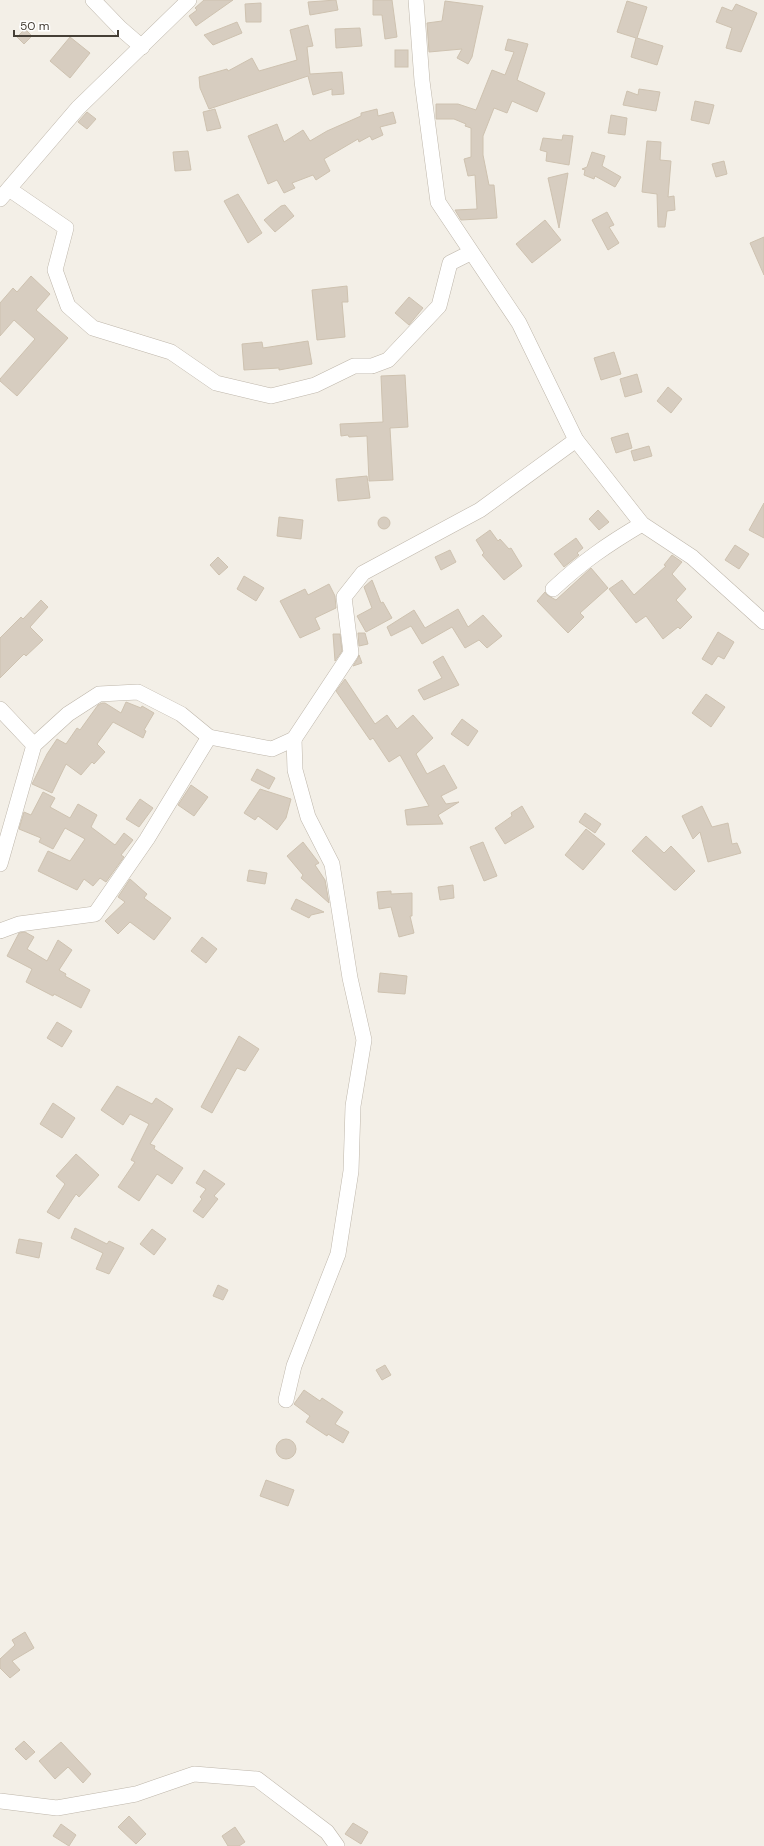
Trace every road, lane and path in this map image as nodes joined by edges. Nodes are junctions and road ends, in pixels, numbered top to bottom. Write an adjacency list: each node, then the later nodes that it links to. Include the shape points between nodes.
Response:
1 (93, 0): 4 (street)
2 (189, 0): 4 (street)
3 (416, 0): 6 (street, via 422,81 438,202)
4 (142, 47): 5 (street, via 78,108)
5 (4, 194): 6 (street, via 66,228 54,270 68,306 93,328 171,352 216,383 271,396 315,385 354,366 372,366 388,360 439,306 450,263)
6 (470, 253): 7 (street, via 519,323)
7 (576, 440): 8 (street); 13 (street, via 480,510 363,573 344,597 351,653)
8 (642, 524): 9 (street, via 580,564); 10 (street, via 692,557)
9 (553, 589)
10 (764, 622)
11 (0, 709): 14 (street)
12 (209, 737): 13 (street, via 272,749); 14 (street, via 181,714 138,692 99,694 68,714); 16 (street, via 147,839 95,914 19,924)
13 (294, 739): 17 (street, via 296,770 308,817 332,864 350,978 364,1040 353,1106 351,1171 338,1254 294,1366)
14 (34, 745): 15 (street)
15 (0, 864)
16 (0, 931)
17 (286, 1400)
18 (0, 1801): 19 (street, via 57,1808 136,1794 194,1774 257,1779 327,1832)
19 (337, 1846)

